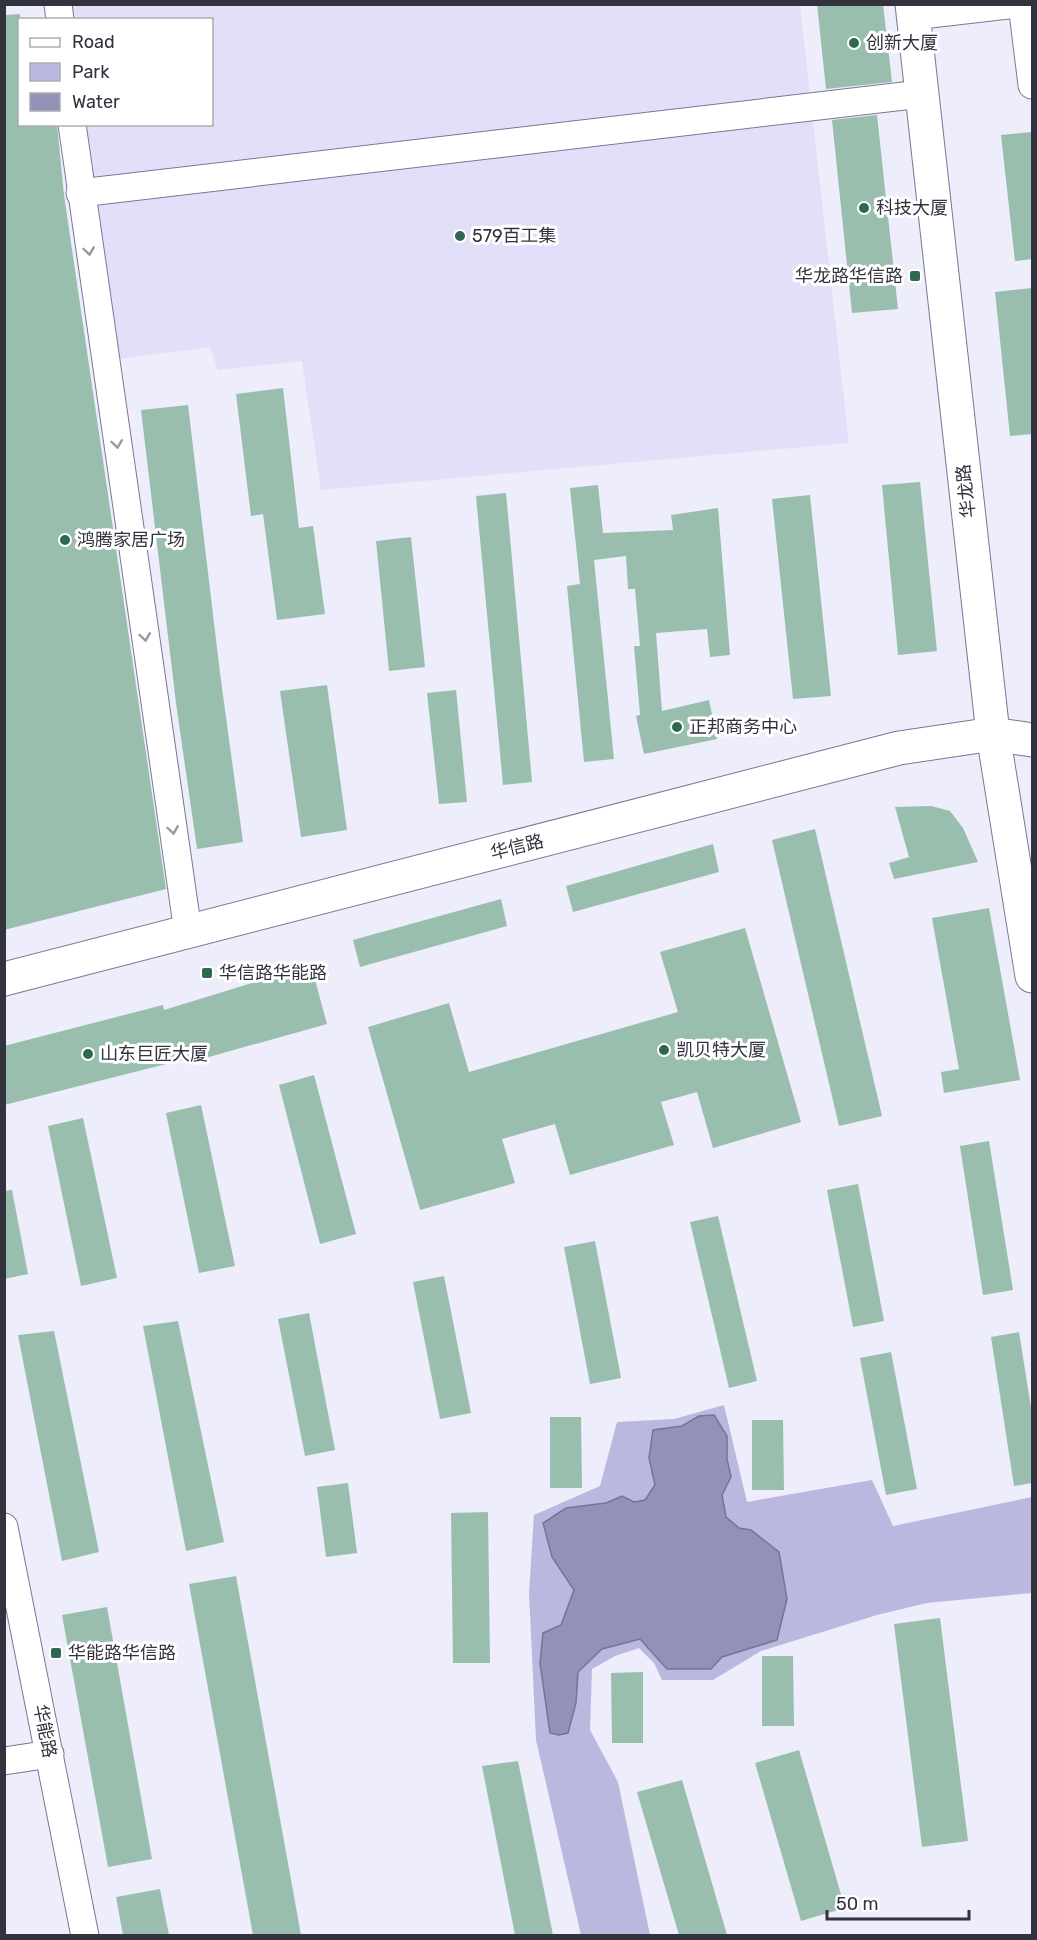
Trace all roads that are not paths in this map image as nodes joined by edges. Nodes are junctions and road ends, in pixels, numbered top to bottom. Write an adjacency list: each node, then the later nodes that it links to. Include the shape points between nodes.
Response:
1 (1019, 4): 2 (street); 3 (street)
2 (913, 10): 4 (main road, 华龙路)
3 (1032, 85)
4 (921, 94): 6 (street); 7 (main road, 华龙路)
5 (72, 126): 6 (street)
6 (80, 193): 9 (street, one-way to 9)
7 (993, 734): 8 (main road, 华信路); 9 (main road, 华信路, via 899,748); 10 (main road, 华龙路)
8 (1032, 740)
9 (188, 932): 11 (main road, 华信路)
10 (1032, 976)
11 (4, 979)
12 (4, 1527): 13 (street, 华能路)
13 (50, 1754): 14 (street); 15 (street, 华能路)
14 (4, 1761)
15 (85, 1935)

